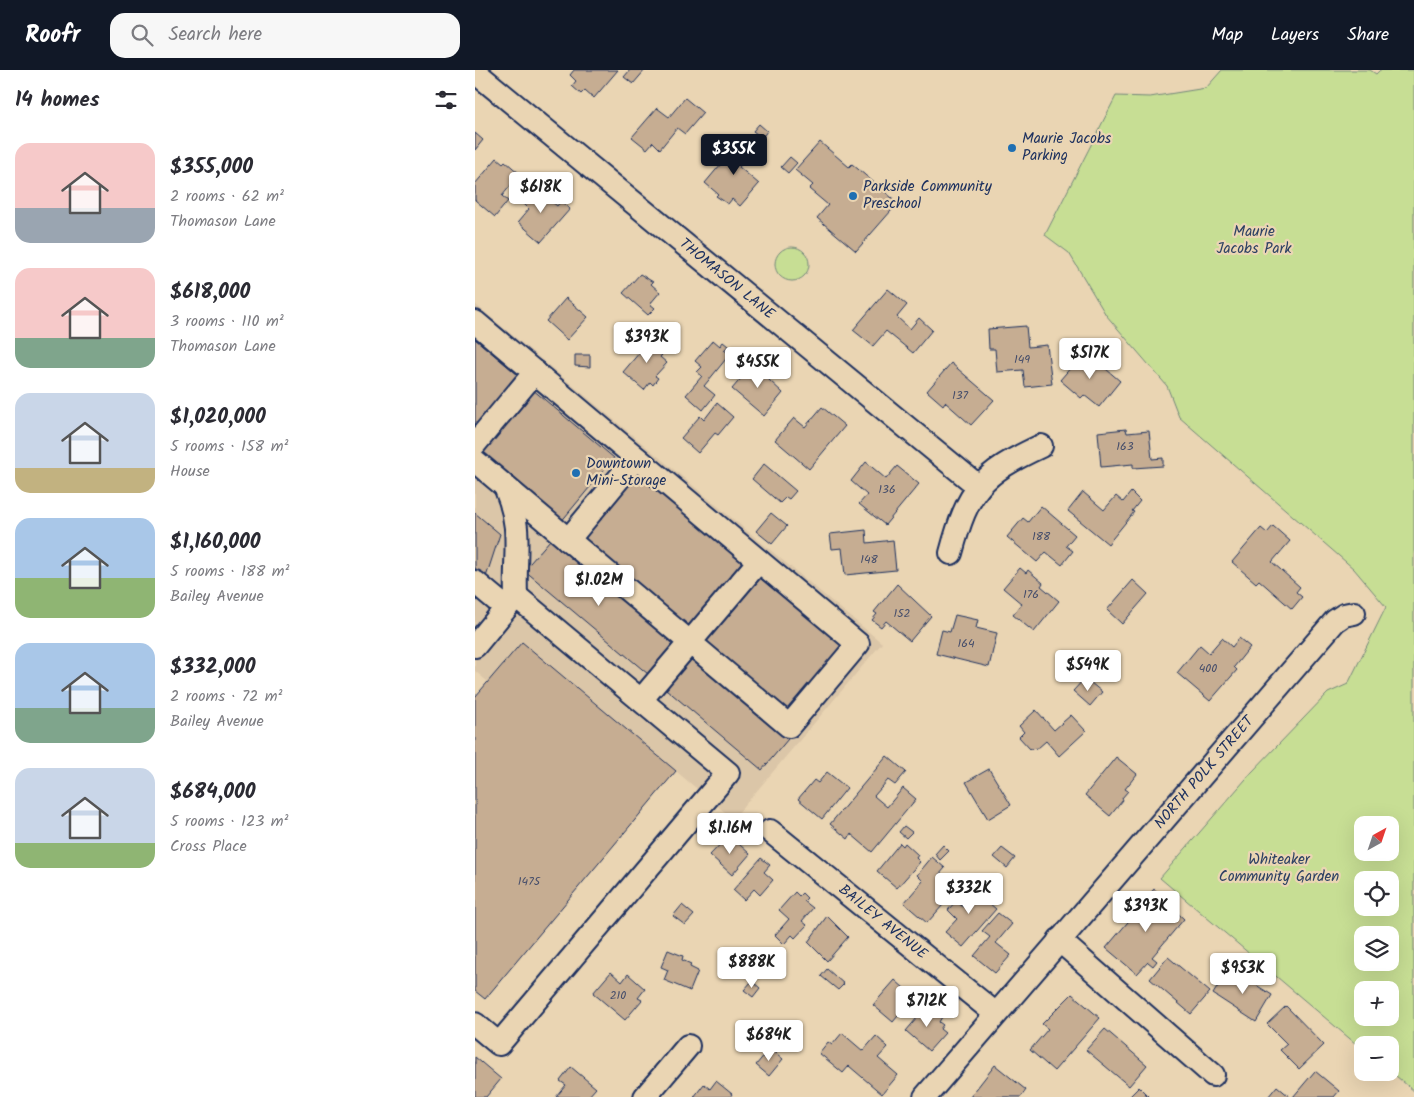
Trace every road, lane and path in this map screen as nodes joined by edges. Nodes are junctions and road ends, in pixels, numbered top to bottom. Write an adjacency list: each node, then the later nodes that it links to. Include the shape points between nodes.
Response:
1 (475, 72): 9 (street, THOMASON LANE)
2 (475, 322): 3 (street)
3 (535, 372): 4 (street); 6 (street)
4 (475, 444)
5 (1041, 446): 9 (street, via 998,468)
6 (636, 458): 10 (street); 13 (street)
7 (475, 461): 8 (street)
8 (505, 486): 10 (street); 12 (street, via 517,522)
9 (978, 486): 11 (street, via 962,518)
10 (560, 533): 12 (street, via 532,533); 18 (street)
11 (951, 553)
12 (517, 554): 15 (street)
13 (759, 561): 18 (street); 18 (street, via 858,644 789,726)
14 (475, 582): 15 (street)
15 (507, 608): 17 (street); 19 (street); 20 (street)
16 (1353, 613): 22 (street, NORTH POLK STREET, via 1335,621)
17 (475, 626)
18 (689, 642): 20 (street)
19 (475, 646)
20 (641, 700): 24 (street, via 728,773 499,1044)
21 (770, 831): 23 (street, BAILEY AVENUE)
22 (1059, 940): 23 (street, NORTH POLK STREET); 26 (street)
23 (996, 1014): 28 (street, NORTH POLK STREET)
24 (475, 1024)
25 (688, 1046): 27 (street)
26 (1213, 1075)
27 (645, 1097)
28 (925, 1097)

